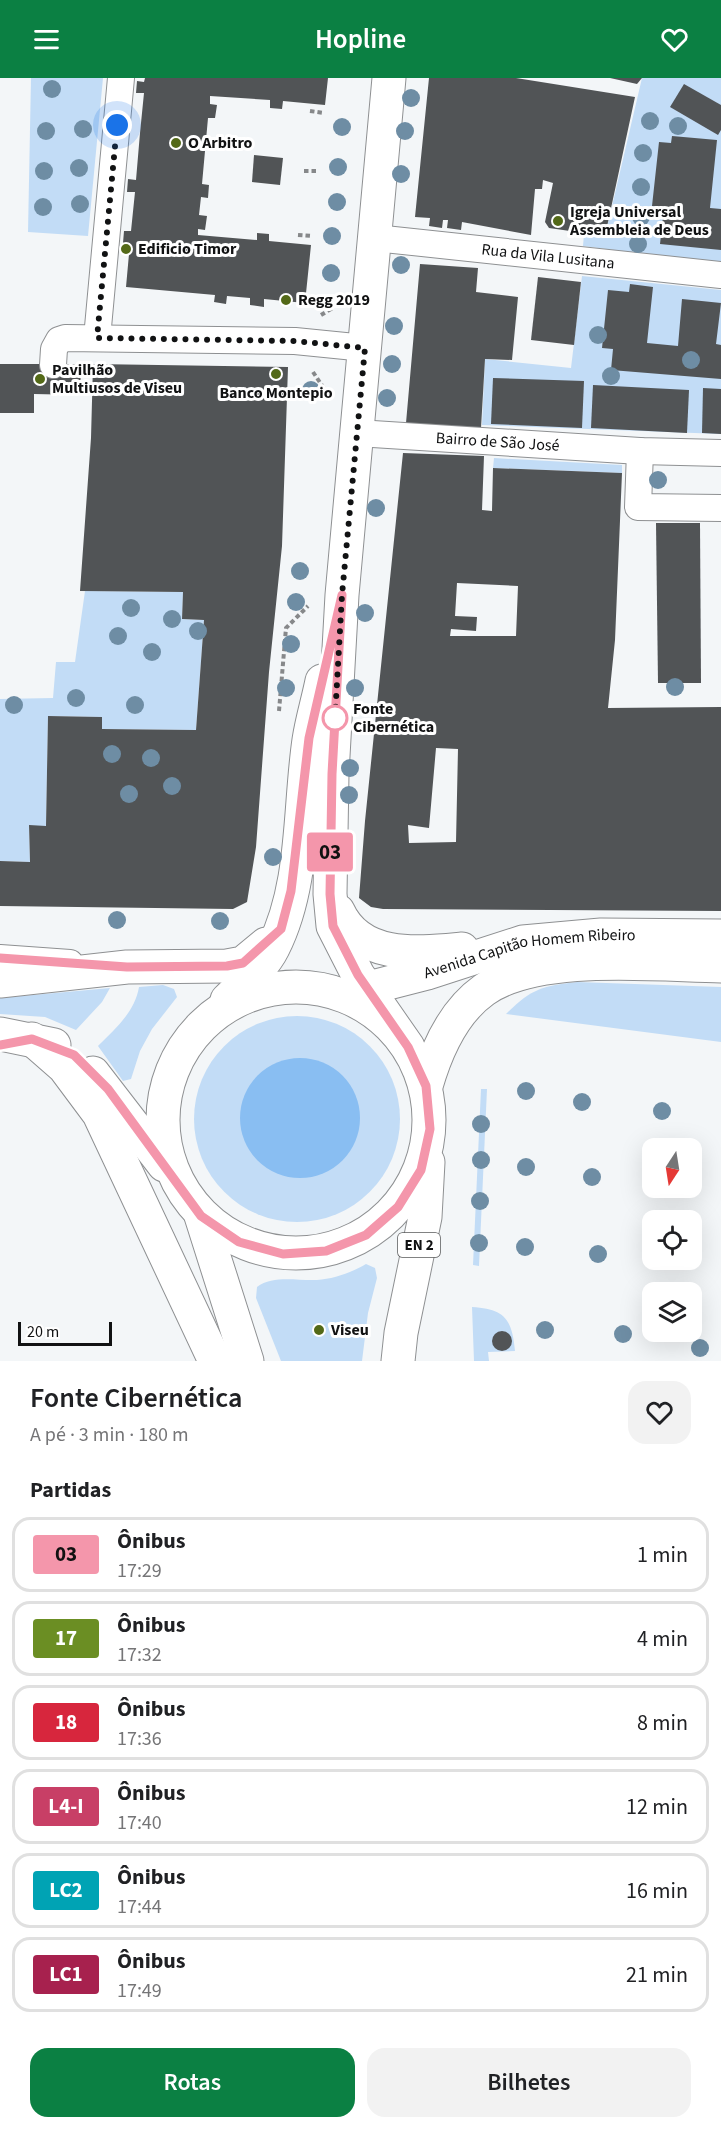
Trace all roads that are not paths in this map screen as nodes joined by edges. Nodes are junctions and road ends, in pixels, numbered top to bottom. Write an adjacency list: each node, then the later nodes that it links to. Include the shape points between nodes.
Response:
1 (121, 78): 5 (street)
2 (389, 78): 3 (main road)
3 (375, 238): 4 (street, Rua da Vila Lusitana); 6 (main road)
4 (721, 275)
5 (97, 338): 6 (street); 7 (street, via 59,340)
6 (365, 348): 8 (main road)
7 (53, 364)
8 (357, 433): 9 (street, Bairro de São José); 12 (main road)
9 (639, 451): 10 (street, Bairro de São José); 11 (street, via 638,507)
10 (721, 453)
11 (721, 508)
12 (342, 595): 13 (main road); 14 (main road, via 309,738 293,882)
13 (330, 894): 16 (main road, via 340,916 375,948 417,952); 23 (main road, via 333,926)
14 (281, 929): 20 (main road, via 243,963); 22 (main road)
15 (721, 936): 16 (main road, Avenida Capitão Homem Ribeiro, via 601,935)
16 (524, 942): 23 (main road, Avenida Capitão Homem Ribeiro)
17 (0, 958): 19 (street)
18 (721, 966): 27 (main road, Avenida Capitão Homem Ribeiro, via 588,965 528,970 484,990 463,1012 438,1048)
19 (127, 967): 20 (main road); 21 (main road)
20 (160, 968): 22 (main road, via 217,978)
21 (0, 981)
22 (247, 990): 23 (main road, via 299,986); 29 (main road, via 213,1014 182,1048 164,1089 162,1135)
23 (355, 992): 27 (main road, via 408,1047)
24 (0, 1034): 25 (main road)
25 (32, 1039): 26 (street); 29 (main road, via 74,1055 90,1070); 31 (main road, via 64,1067 99,1114)
26 (0, 1045)
27 (426, 1086): 28 (main road)
28 (430, 1129): 30 (main road, via 421,1170 398,1207 366,1235 326,1251 283,1254 239,1242); 33 (main road, EN 2, via 425,1217)
29 (174, 1179): 30 (main road)
30 (201, 1216): 32 (main road)
31 (215, 1361)
32 (247, 1361)
33 (398, 1361)

